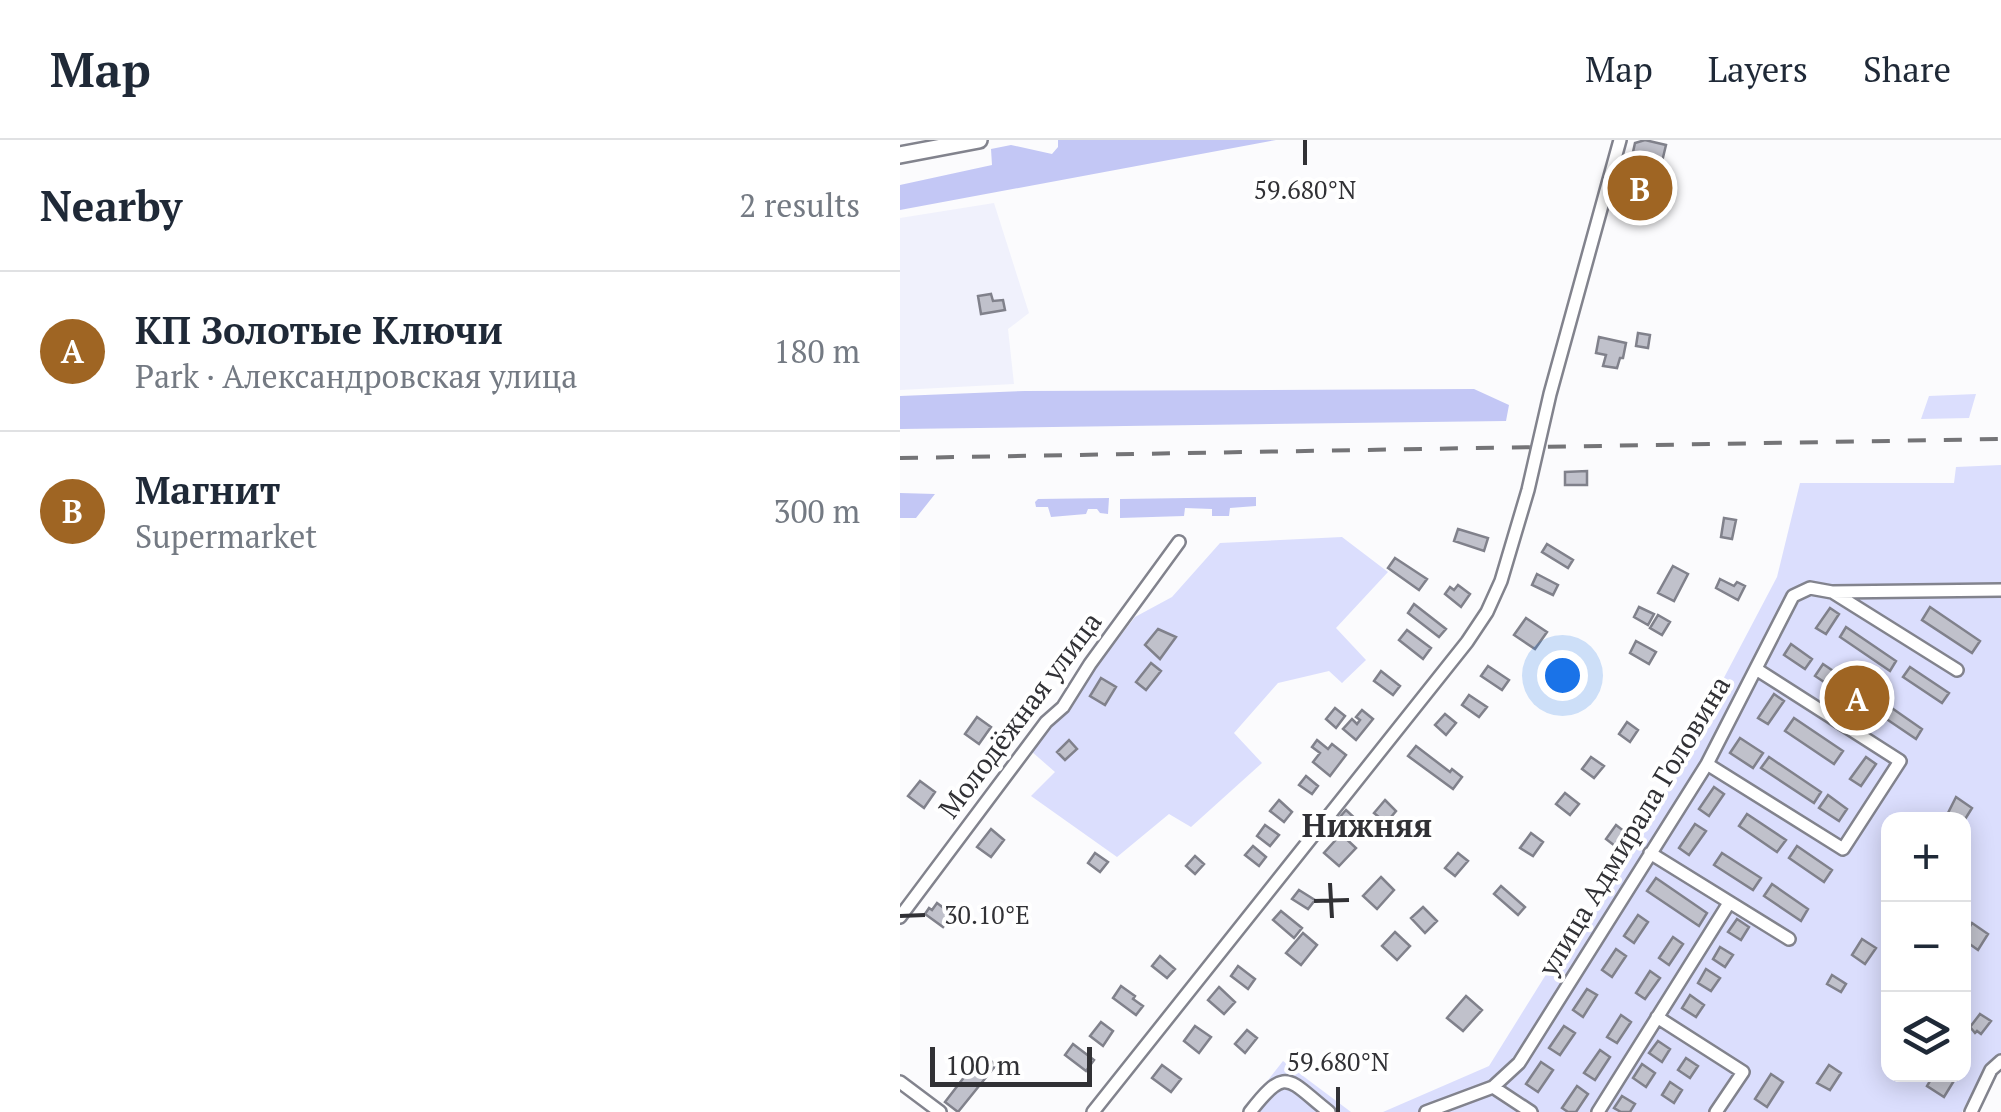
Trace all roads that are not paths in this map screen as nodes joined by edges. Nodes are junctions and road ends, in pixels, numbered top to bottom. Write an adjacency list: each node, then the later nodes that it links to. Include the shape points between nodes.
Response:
1 (979, 140): 3 (main road)
2 (1620, 140): 19 (street, via 1528,490 1487,612)
3 (900, 155)
4 (1179, 542): 12 (street, Молодёжная улица, via 1064,706)
5 (2001, 590): 6 (street, улица Адмирала Головина)
6 (1832, 592): 7 (street, улица Адмирала Головина, via 1810,588 1793,596); 8 (street)
7 (1756, 670): 9 (street, улица Адмирала Головина); 9 (street, via 1900,760 1843,850)
8 (1957, 670)
9 (1707, 764): 10 (street, улица Адмирала Головина)
10 (1650, 853): 11 (street); 17 (street, улица Адмирала Головина, via 1519,1063)
11 (1729, 903): 13 (street); 14 (street)
12 (900, 916)
13 (1789, 939)
14 (1657, 1017): 24 (street); 25 (street, via 1743,1072)
15 (2001, 1061): 26 (street)
16 (900, 1082): 18 (street)
17 (1493, 1087): 22 (street, улица Адмирала Головина); 23 (street)
18 (940, 1112)
19 (1093, 1112)
20 (1250, 1112): 21 (street, via 1269,1088 1289,1081)
21 (1330, 1112)
22 (1426, 1112)
23 (1532, 1112)
24 (1598, 1112)
25 (1716, 1112)
26 (1971, 1112)

